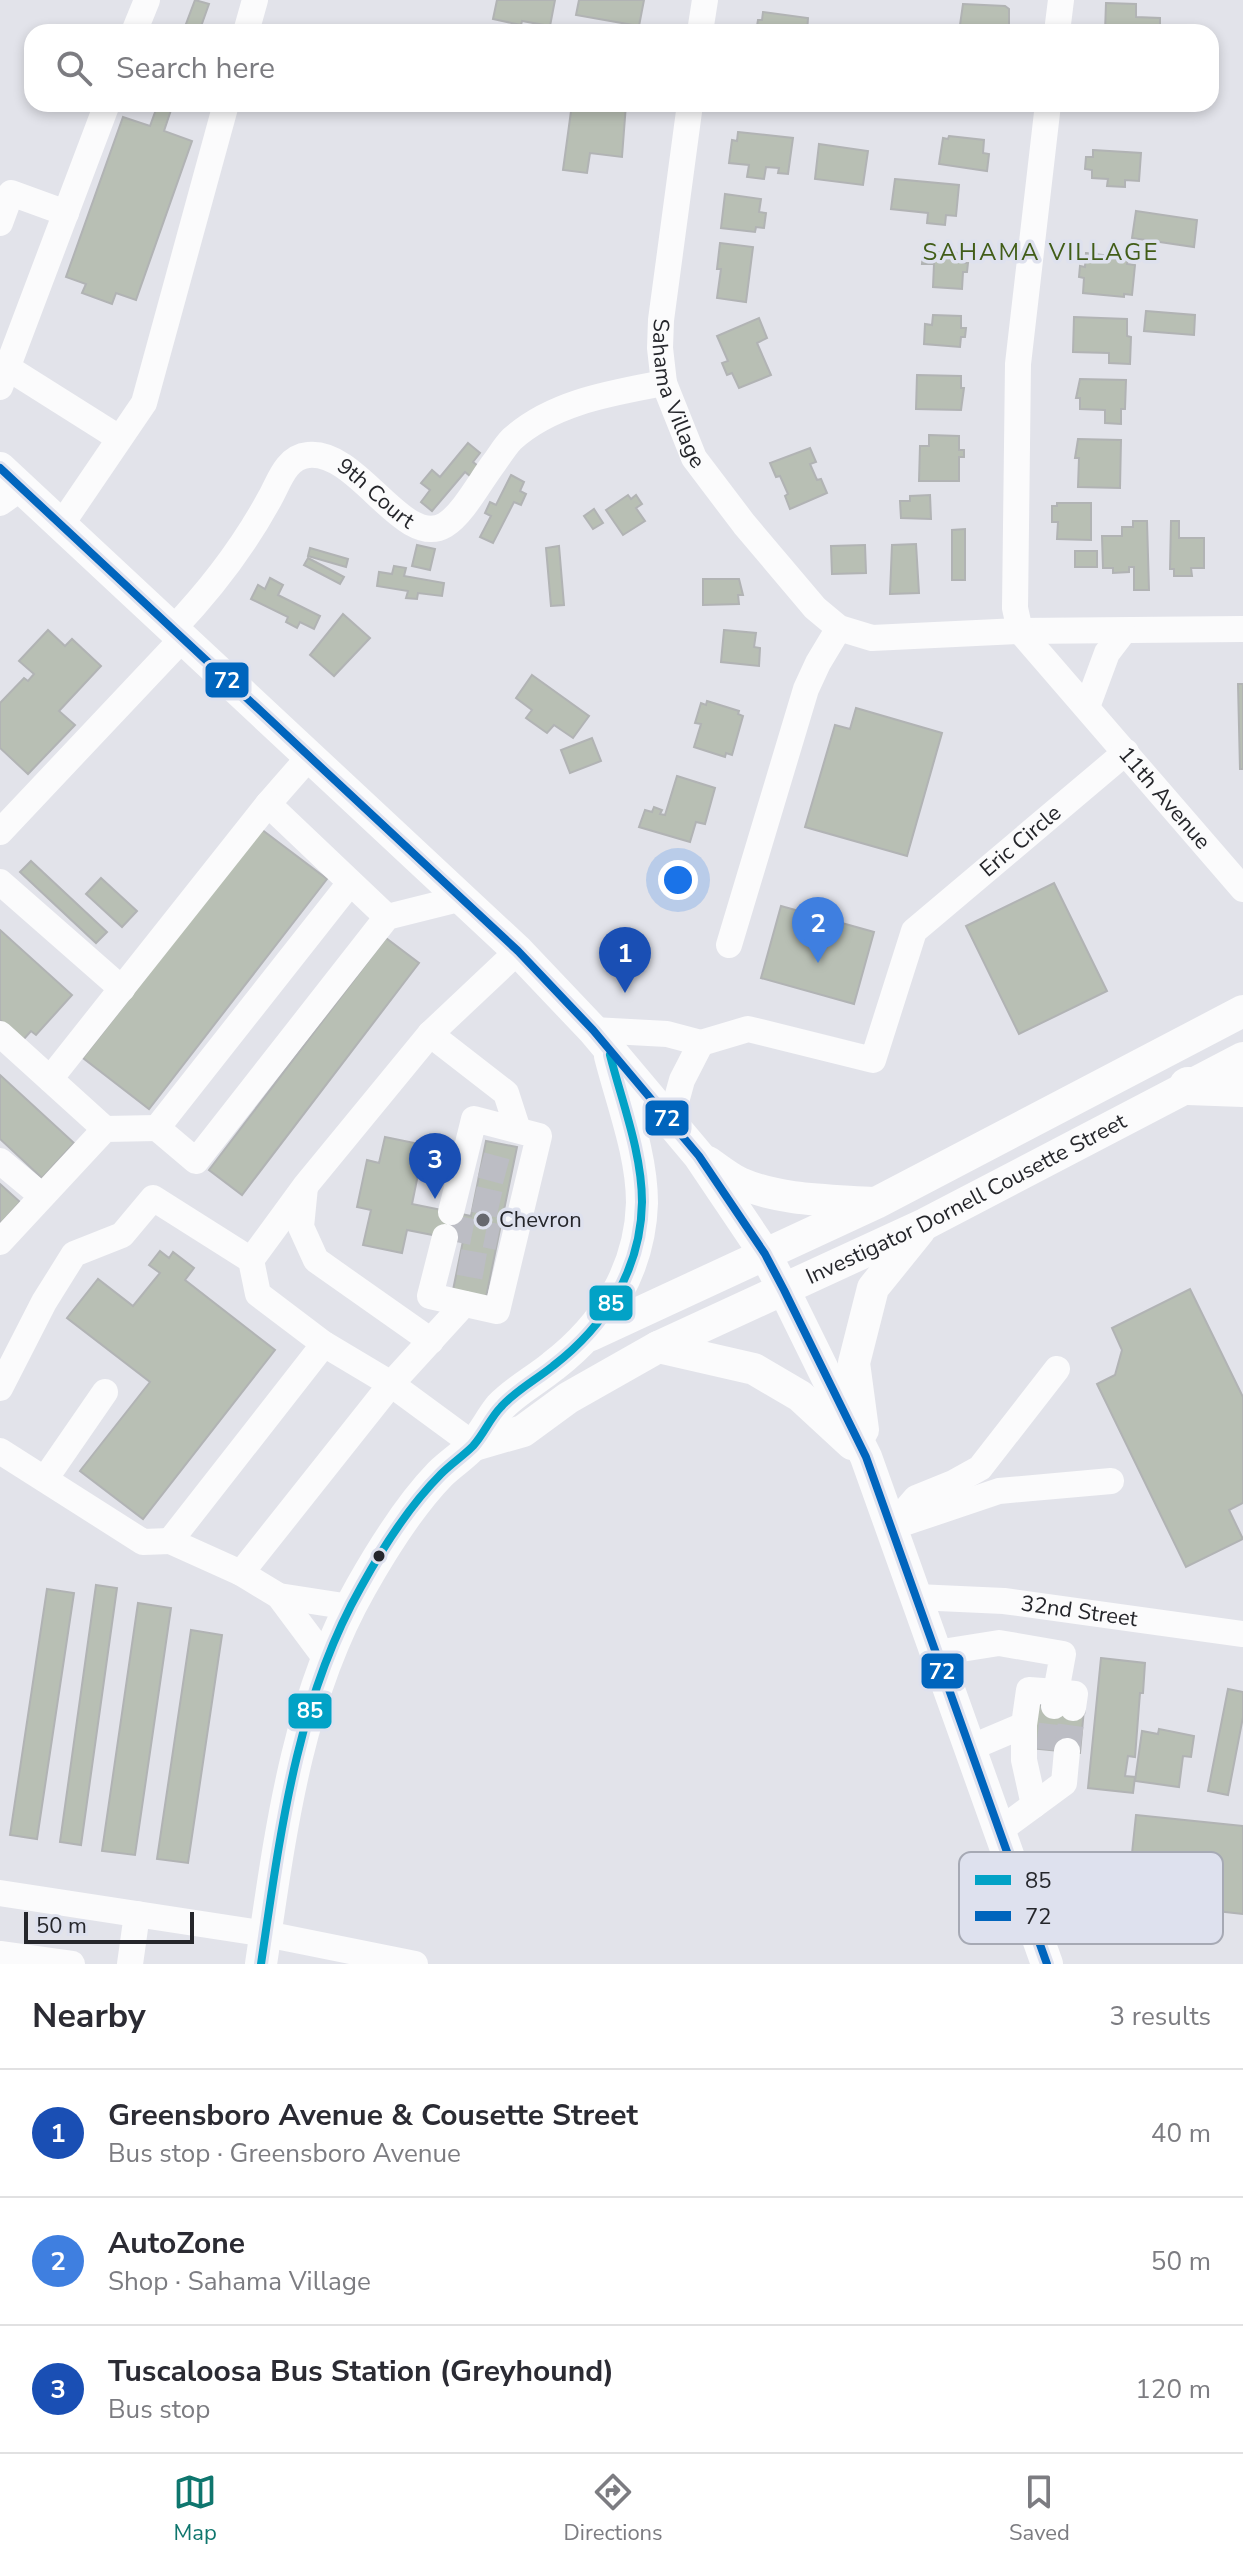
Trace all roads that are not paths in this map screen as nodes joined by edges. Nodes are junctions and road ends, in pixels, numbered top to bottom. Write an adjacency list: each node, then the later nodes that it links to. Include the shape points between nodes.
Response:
1 (147, 0): 5 (street)
2 (255, 0): 6 (street)
3 (705, 0): 7 (street)
4 (1061, 0): 8 (street)
5 (137, 24)
6 (248, 24)
7 (701, 24)
8 (1058, 24)
9 (104, 112): 13 (street)
10 (224, 112): 17 (street, via 144,403)
11 (689, 112): 16 (street, Sahama Village, via 661,320)
12 (1047, 112): 22 (street, via 1018,364 1015,608)
13 (66, 213): 14 (street, via 11,193); 15 (street)
14 (0, 223)
15 (3, 373): 17 (street)
16 (664, 383): 20 (street, Sahama Village, via 694,458 710,481 815,608); 24 (street, 9th Court, via 583,401 534,424 512,440 444,526 426,529 404,519 348,467 325,455 304,455 284,469 230,565)
17 (119, 438): 19 (street)
18 (7, 486): 19 (main road)
19 (61, 525): 24 (main road)
20 (839, 628): 22 (street, Sahama Village, via 872,638); 35 (street, via 806,689)
21 (1243, 629): 23 (street, Sahama Village)
22 (1020, 631): 23 (street, Sahama Village); 25 (street, 11th Avenue)
23 (1123, 632): 25 (street, via 1107,653)
24 (178, 634): 27 (main road); 29 (street, 9th Court)
25 (1087, 707): 26 (street, 11th Avenue)
26 (1126, 752): 32 (street, 11th Avenue); 42 (street, Eric Circle, via 914,931 873,1060 748,1029)
27 (310, 756): 28 (street); 33 (main road)
28 (268, 804): 31 (street); 37 (street)
29 (0, 832)
30 (0, 882): 37 (street)
31 (350, 883): 34 (street); 48 (street)
32 (1243, 889)
33 (463, 898): 34 (street); 36 (main road)
34 (387, 917): 48 (street, via 196,1161)
35 (729, 945)
36 (518, 951): 40 (street); 41 (main road)
37 (122, 989): 44 (street)
38 (1241, 1007): 56 (main road, Investigator Dornell Cousette Street)
39 (0, 1034): 44 (street)
40 (430, 1034): 50 (street, via 506,1093); 53 (street)
41 (601, 1039): 42 (street, via 667,1034); 47 (main road); 64 (main road, via 640,1174 640,1229 626,1277)
42 (701, 1043): 47 (street, via 682,1080)
43 (1243, 1058): 45 (main road, Investigator Dornell Cousette Street)
44 (50, 1079): 49 (street)
45 (1188, 1086): 46 (highway); 57 (main road, Investigator Dornell Cousette Street)
46 (1243, 1088)
47 (671, 1120): 51 (main road)
48 (157, 1128): 49 (street)
49 (105, 1129): 54 (street)
50 (518, 1130): 55 (street, via 474,1119 472,1163); 63 (street, via 539,1136 520,1176 499,1270 497,1311)
51 (699, 1156): 56 (main road, via 739,1183 773,1194); 60 (main road)
52 (0, 1161): 54 (street)
53 (306, 1185): 61 (street); 65 (street, via 301,1227 316,1260)
54 (42, 1196): 58 (street)
55 (460, 1202)
56 (876, 1203): 60 (main road, Investigator Dornell Cousette Street)
57 (925, 1224): 62 (main road, Investigator Dornell Cousette Street); 74 (main road, via 873,1288 854,1363)
58 (0, 1242)
59 (448, 1253): 63 (street, via 430,1296)
60 (765, 1254): 62 (main road); 64 (main road, Investigator Dornell Cousette Street)
61 (251, 1260): 66 (street, via 258,1294); 70 (street, via 153,1198 122,1235 74,1254)
62 (784, 1290): 67 (main road, Investigator Dornell Cousette Street); 74 (main road)
63 (464, 1304): 65 (street)
64 (589, 1336): 72 (main road, via 501,1406)
65 (431, 1341): 69 (street)
66 (324, 1344): 69 (street); 78 (street)
67 (658, 1347): 72 (main road, Investigator Dornell Cousette Street, via 568,1398 523,1431); 74 (main road, via 754,1369 800,1396)
68 (1057, 1369): 77 (street, via 980,1468 916,1498)
69 (391, 1384): 72 (street); 79 (street)
70 (0, 1388)
71 (105, 1392): 75 (street)
72 (474, 1445): 83 (main road, via 421,1496)
73 (0, 1451): 75 (street)
74 (866, 1457): 77 (main road)
75 (45, 1479): 78 (street, via 143,1542)
76 (1111, 1481): 77 (street, via 999,1491)
77 (891, 1527): 81 (main road)
78 (170, 1541): 79 (street)
79 (241, 1573): 80 (street)
80 (279, 1596): 83 (street); 87 (street)
81 (916, 1597): 82 (street, 32nd Street); 86 (main road)
82 (1037, 1605): 84 (street, 32nd Street); 85 (street)
83 (350, 1607): 87 (main road)
84 (1243, 1634)
85 (1031, 1649): 86 (street, via 999,1643); 88 (street, via 1063,1654 1061,1702 1029,1690)
86 (936, 1653): 89 (main road)
87 (326, 1659): 97 (main road, via 295,1765)
88 (1024, 1725): 89 (street); 91 (street, via 1024,1760)
89 (970, 1748): 92 (main road)
90 (1058, 1751): 91 (street)
91 (1040, 1801): 92 (street)
92 (999, 1831): 93 (main road)
93 (1007, 1852)
94 (0, 1893): 95 (street)
95 (137, 1914): 97 (street); 100 (street)
96 (1040, 1944): 102 (main road)
97 (263, 1949): 101 (street)
98 (0, 1954): 99 (street)
99 (72, 1964)
100 (130, 1964)
101 (415, 1964)
102 (1047, 1964)

